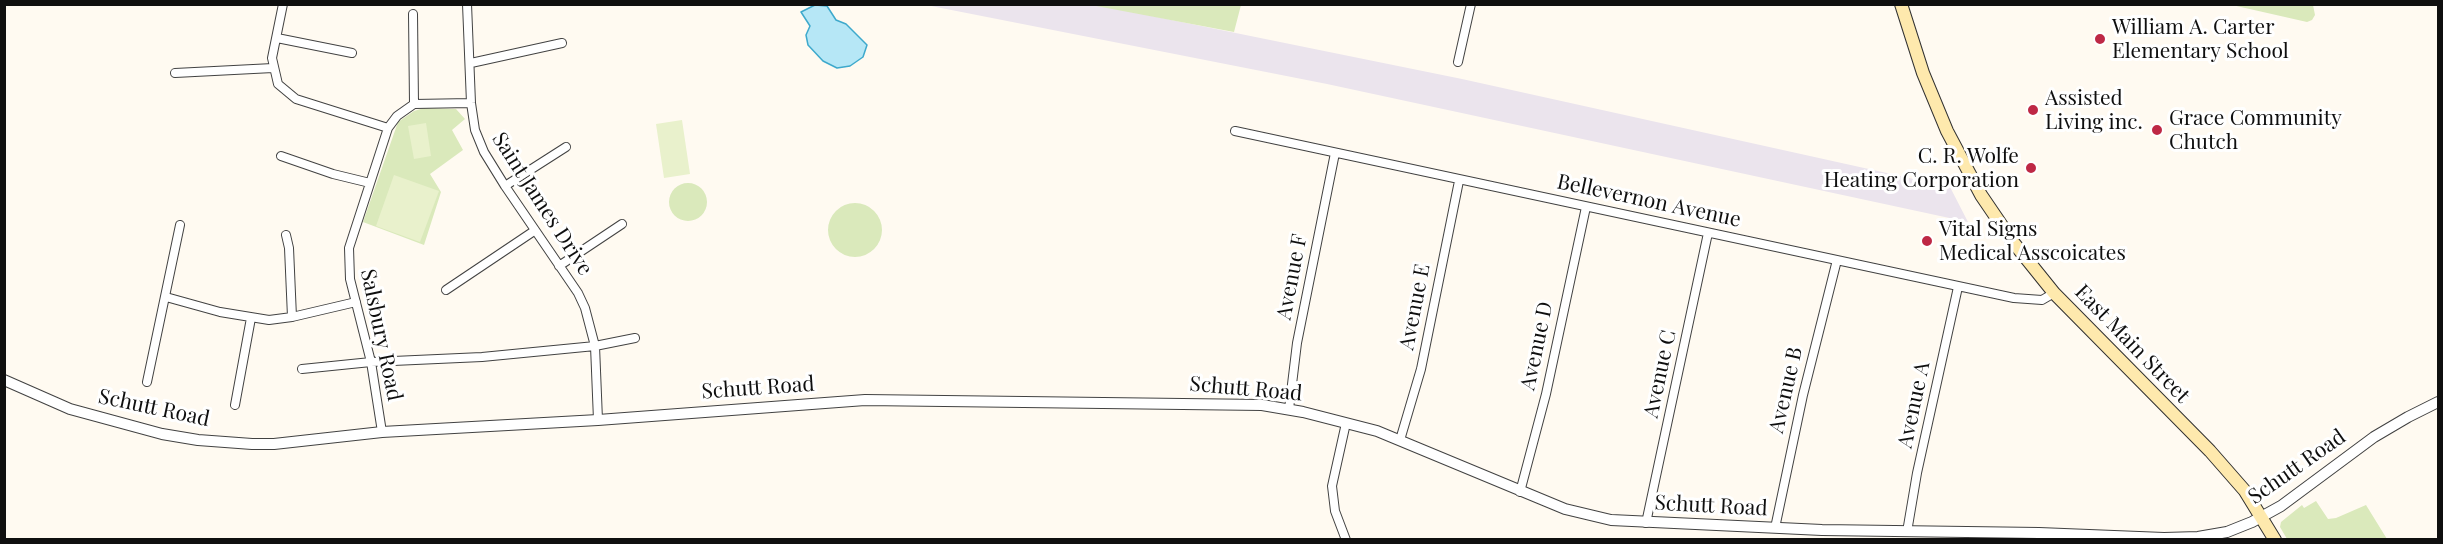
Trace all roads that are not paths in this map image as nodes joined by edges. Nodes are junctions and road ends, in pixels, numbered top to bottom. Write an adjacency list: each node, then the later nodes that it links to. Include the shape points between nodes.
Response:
1 (283, 4): 6 (street)
2 (467, 4): 10 (street, Saint James Drive)
3 (1471, 4): 9 (street)
4 (1901, 4): 33 (main road, East Main Street, via 1947,131 1981,195)
5 (413, 14): 14 (street)
6 (277, 38): 8 (street); 11 (street)
7 (562, 43): 10 (street)
8 (352, 52)
9 (1458, 62)
10 (471, 63): 13 (street, Saint James Drive)
11 (273, 68): 12 (street); 15 (street, via 278,84 296,99)
12 (176, 73)
13 (471, 103): 14 (street); 22 (street, Saint James Drive, via 475,130 484,152)
14 (414, 104): 15 (street, Salsbury Road)
15 (388, 128): 21 (street, Salsbury Road)
16 (1235, 131): 18 (street, Bellevernon Avenue)
17 (566, 147): 22 (street)
18 (1335, 153): 20 (street, Bellevernon Avenue); 46 (street, Avenue F, via 1297,343)
19 (281, 156): 21 (street)
20 (1460, 181): 23 (street, Bellevernon Avenue); 50 (street, Avenue E)
21 (370, 183): 35 (street, Salsbury Road, via 349,248)
22 (505, 186): 26 (street, Saint James Drive)
23 (1586, 207): 27 (street, Bellevernon Avenue); 51 (street, Avenue D, via 1532,455)
24 (622, 224): 30 (street)
25 (180, 225): 34 (street)
26 (534, 231): 30 (street, Saint James Drive); 32 (street)
27 (1708, 233): 29 (street, Bellevernon Avenue); 53 (street, Avenue C)
28 (286, 235): 36 (street)
29 (1837, 260): 31 (street, Bellevernon Avenue); 54 (street, Avenue B)
30 (559, 266): 39 (street, Saint James Drive, via 585,308)
31 (1958, 287): 33 (street, Bellevernon Avenue, via 2033,300); 55 (street, Avenue A)
32 (446, 290)
33 (2054, 293): 52 (main road, East Main Street, via 2210,452 2245,491)
34 (165, 297): 37 (street); 43 (street)
35 (356, 302): 36 (street); 40 (street, Salsbury Road)
36 (292, 317): 37 (street)
37 (251, 318): 45 (street)
38 (635, 339): 39 (street)
39 (595, 346): 40 (street); 47 (street, Saint James Drive)
40 (371, 362): 41 (street); 49 (street, Salsbury Road)
41 (302, 369)
42 (4, 380): 49 (street, Schutt Road, via 70,409 198,440 273,444)
43 (147, 382)
44 (2439, 402): 52 (street, Schutt Road, via 2374,437)
45 (235, 405)
46 (1289, 409): 47 (street, Schutt Road, via 1206,403 865,400); 48 (street, Schutt Road)
47 (598, 420): 49 (street, Schutt Road)
48 (1347, 423): 50 (street, Schutt Road); 57 (street, via 1332,486 1335,511)
49 (381, 432)
50 (1401, 440): 51 (street, Schutt Road)
51 (1520, 492): 53 (street, Schutt Road, via 1579,514)
52 (2261, 517): 56 (street, Schutt Road, via 2227,532 2198,537); 58 (main road, East Main Street)
53 (1646, 523): 54 (street, Schutt Road)
54 (1775, 528): 55 (street, Schutt Road)
55 (1907, 532): 56 (street, Schutt Road)
56 (1970, 536)
57 (1346, 540)
58 (2275, 540)

